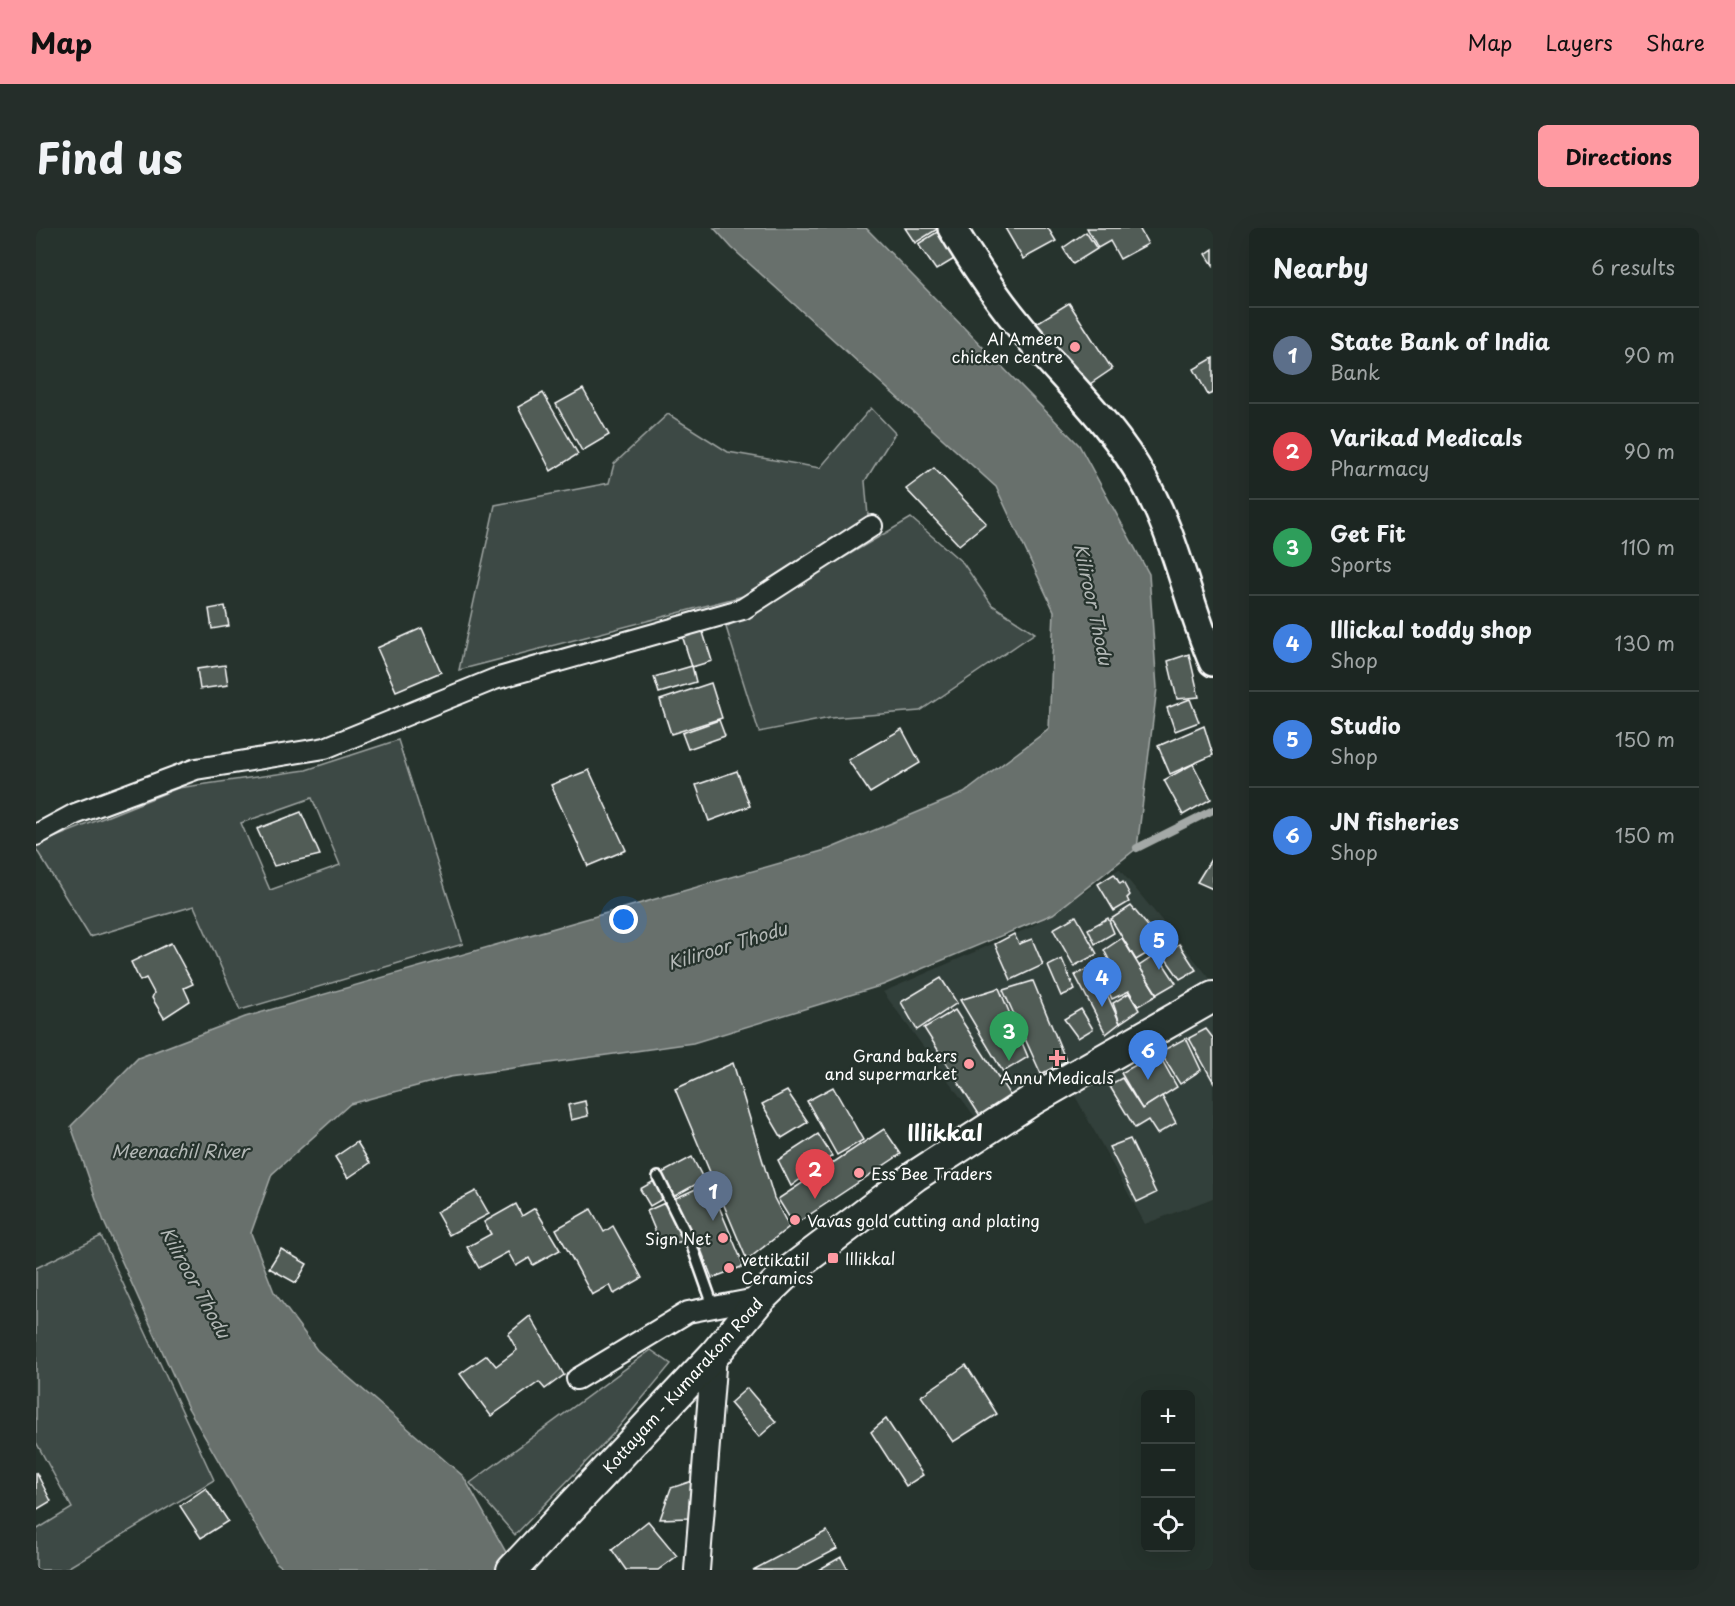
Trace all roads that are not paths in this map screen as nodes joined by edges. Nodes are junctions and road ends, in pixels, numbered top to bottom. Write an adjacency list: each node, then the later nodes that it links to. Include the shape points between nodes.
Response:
1 (952, 228): 3 (main road, via 1020,327 1104,425 1143,478 1172,542)
2 (872, 526): 4 (street, via 743,609 495,679 325,748 196,769 75,814)
3 (1213, 662)
4 (36, 835)
5 (1213, 997): 7 (main road, Kottayam - Kumarakom Road, via 1035,1099 915,1176 820,1245)
6 (658, 1177): 8 (lane, via 692,1246)
7 (761, 1298): 8 (street); 9 (main road, Kottayam - Kumarakom Road)
8 (714, 1308): 10 (street, via 688,1312)
9 (714, 1355): 11 (main road, Kottayam - Kumarakom Road); 12 (street)
10 (577, 1379)
11 (519, 1562)
12 (697, 1570)

